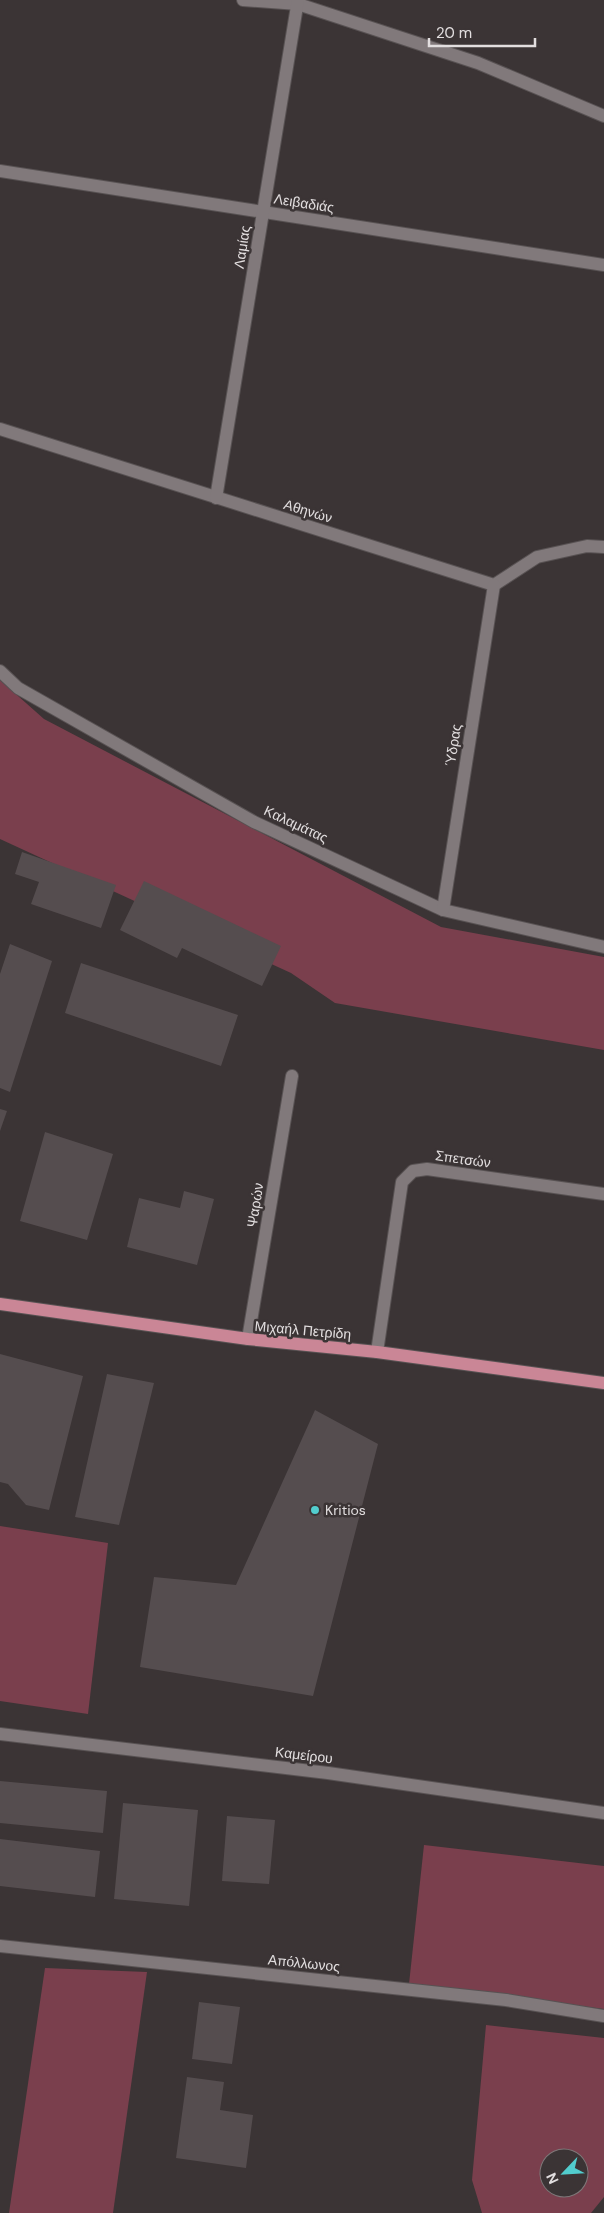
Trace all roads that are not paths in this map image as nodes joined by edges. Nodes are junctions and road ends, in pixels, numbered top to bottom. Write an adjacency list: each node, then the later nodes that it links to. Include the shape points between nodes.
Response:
1 (243, 0): 2 (street)
2 (298, 2): 3 (street, via 478,63); 5 (street, Λαμίας)
3 (604, 116)
4 (0, 171): 5 (street, Λειβαδιάς)
5 (263, 212): 6 (street, Λειβαδιάς); 8 (street, Λαμίας)
6 (604, 265)
7 (0, 429): 8 (street, Αθηνών)
8 (216, 498): 10 (street, Αθηνών)
9 (604, 547): 10 (street, via 587,546 537,557)
10 (494, 585): 12 (street, Ύδρας)
11 (0, 671): 12 (street, Καλαμάτας, via 18,688 254,822)
12 (443, 910): 13 (street, Καλαμάτας)
13 (604, 947)
14 (292, 1076): 17 (street, Ψαρών)
15 (604, 1194): 18 (street, Σπετσών, via 427,1169 413,1171 402,1182)
16 (0, 1304): 17 (main road, Μιχαήλ Πετρίδη)
17 (248, 1340): 18 (main road, Μιχαήλ Πετρίδη)
18 (377, 1352): 19 (main road, Μιχαήλ Πετρίδη)
19 (604, 1383)
20 (0, 1734): 21 (street, Καμείρου, via 328,1773)
21 (604, 1813)
22 (0, 1946): 23 (street, Απόλλωνος, via 506,2000)
23 (604, 2016)

